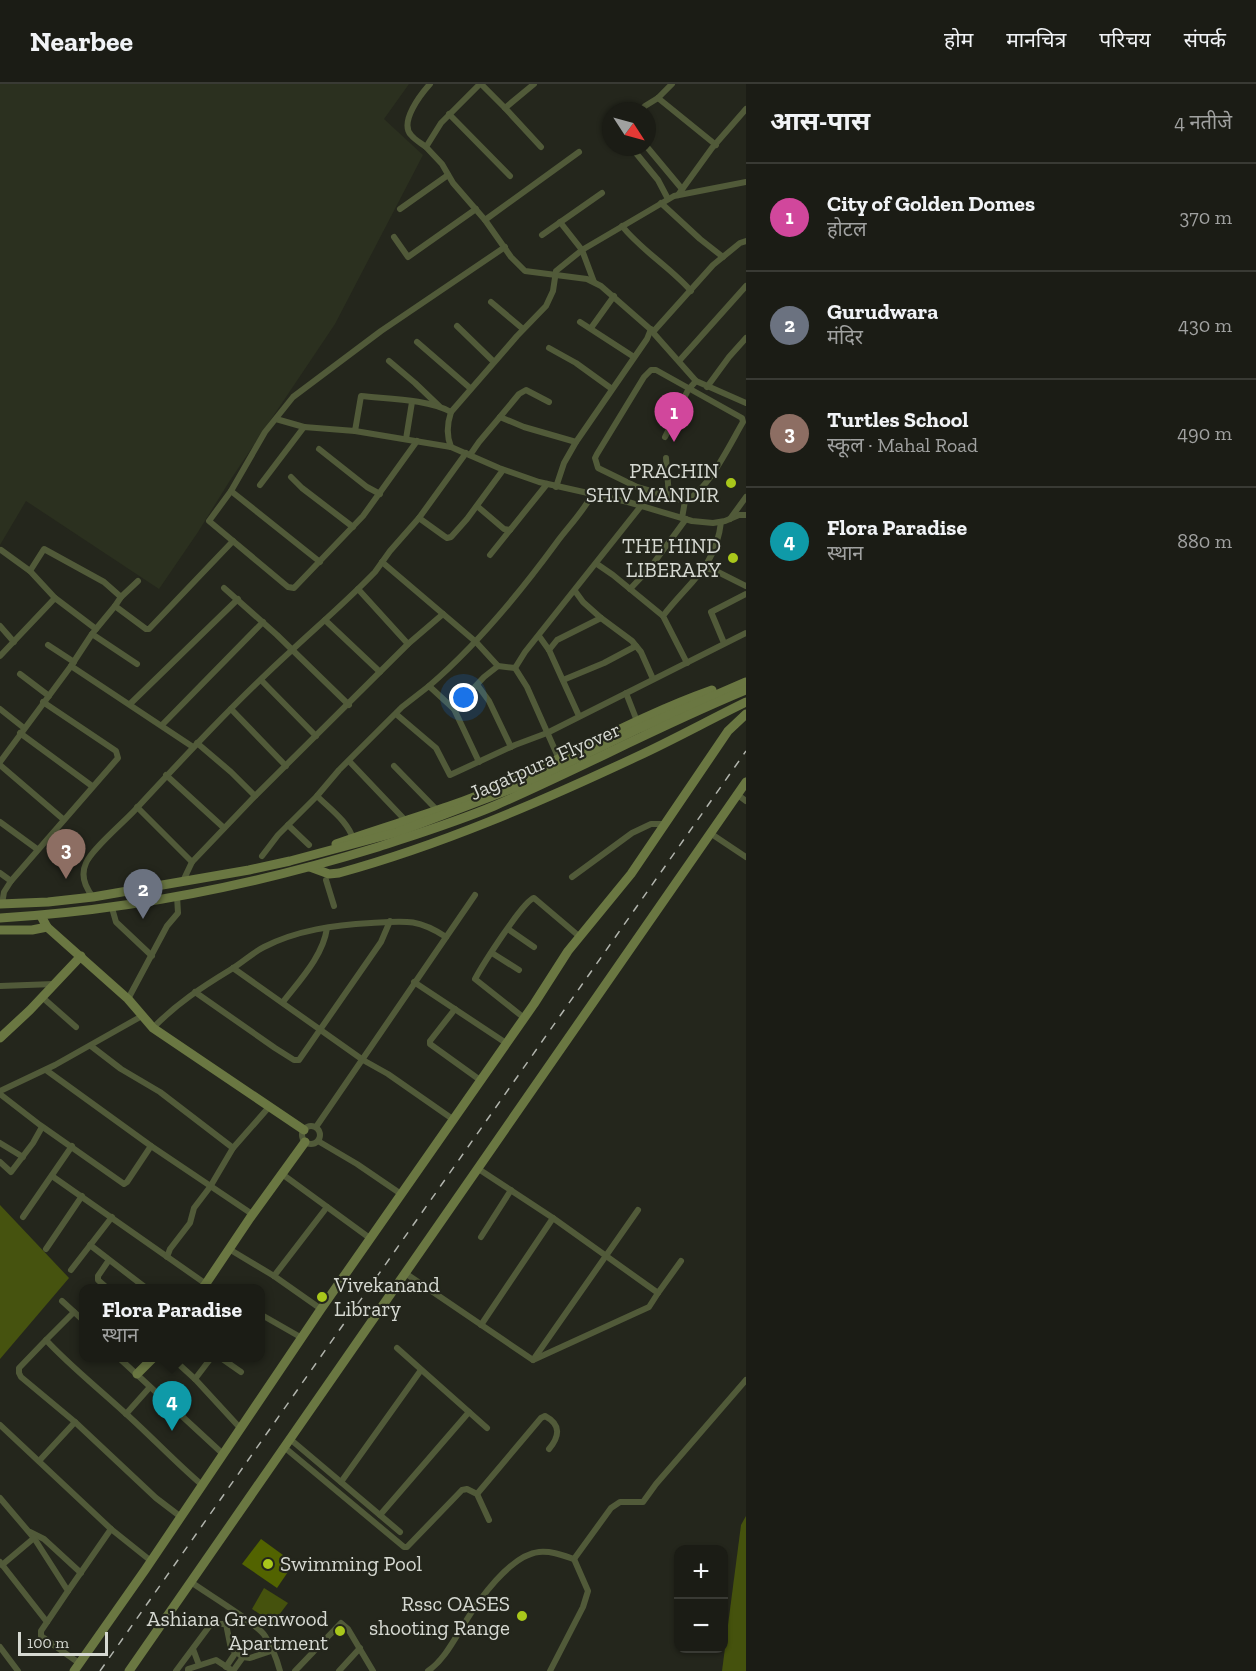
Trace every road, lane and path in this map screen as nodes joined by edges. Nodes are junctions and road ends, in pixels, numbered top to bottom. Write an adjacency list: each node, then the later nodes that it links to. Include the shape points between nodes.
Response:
1 (430, 84): 11 (street, via 419,97 407,126 409,134)
2 (481, 84): 7 (street); 9 (street)
3 (534, 84): 7 (street)
4 (672, 84): 5 (street)
5 (658, 98): 6 (street); 10 (street)
6 (652, 102)
7 (506, 108): 12 (street)
8 (746, 109): 10 (street)
9 (449, 114): 11 (street); 17 (street)
10 (716, 145): 19 (street)
11 (426, 147): 16 (street)
12 (541, 147)
13 (579, 152): 25 (street)
14 (638, 156): 21 (street)
15 (654, 156): 19 (street)
16 (448, 175): 23 (street); 24 (street)
17 (510, 176)
18 (746, 182): 19 (street)
19 (680, 192): 21 (street)
20 (602, 193): 26 (street)
21 (668, 199): 22 (street)
22 (661, 203): 27 (street); 33 (street)
23 (400, 208)
24 (476, 209): 25 (street); 29 (street, via 408,257)
25 (485, 220): 31 (street)
26 (560, 222): 28 (street); 32 (street)
27 (622, 226): 32 (street); 37 (street)
28 (542, 235)
29 (394, 237)
30 (746, 241): 33 (street)
31 (505, 247): 34 (street, via 525,271); 63 (street, via 346,357 293,397)
32 (582, 250): 34 (street); 35 (street)
33 (723, 257): 37 (street)
34 (555, 275): 35 (street); 43 (street, via 546,306)
35 (594, 282): 38 (street)
36 (746, 286): 49 (street)
37 (690, 291): 44 (street)
38 (614, 296): 42 (street); 44 (street)
39 (491, 302): 43 (street)
40 (580, 322): 42 (street)
41 (457, 326): 51 (street)
42 (591, 328): 48 (street)
43 (523, 329): 51 (street)
44 (652, 331): 48 (street); 49 (street)
45 (746, 338): 53 (street)
46 (417, 342): 54 (street)
47 (549, 348): 55 (street)
48 (634, 357): 55 (street)
49 (679, 361): 52 (street)
50 (389, 362): 60 (street)
51 (494, 362): 54 (street)
52 (696, 381): 53 (street); 56 (street)
53 (707, 387): 59 (street)
54 (471, 388): 61 (street)
55 (612, 388): 69 (street)
56 (688, 390): 66 (street); 82 (street, via 656,370 647,373 595,458 598,468 637,487); 84 (street, via 740,415 742,422 716,469 695,496)
57 (412, 402): 60 (street); 65 (street, via 361,396); 67 (street)
58 (549, 402): 62 (street, via 526,390)
59 (746, 403)
60 (439, 406): 61 (street)
61 (451, 412): 70 (street)
62 (500, 417): 69 (street); 72 (street)
63 (276, 418): 64 (street); 79 (street)
64 (304, 427): 65 (street); 77 (street)
65 (355, 431): 67 (street)
66 (665, 437)
67 (406, 440): 68 (street)
68 (417, 441): 70 (street); 80 (street)
69 (576, 442): 78 (street)
70 (451, 447): 72 (street)
71 (319, 449): 80 (street)
72 (468, 454): 74 (street); 88 (street)
73 (666, 458): 82 (street)
74 (503, 470): 76 (street); 85 (street)
75 (291, 477): 92 (street)
76 (547, 484): 78 (street); 93 (street)
77 (260, 485)
78 (556, 487): 81 (street)
79 (231, 490): 94 (street, via 209,521); 97 (street)
80 (380, 494): 92 (street)
81 (592, 495): 86 (street); 123 (street, via 582,513)
82 (669, 496): 84 (street)
83 (746, 497): 90 (street)
84 (685, 501): 89 (street)
85 (477, 506): 88 (street, via 447,538); 93 (street)
86 (641, 506): 89 (street); 99 (street)
87 (746, 515): 90 (street)
88 (419, 518): 98 (street)
89 (684, 519): 91 (street); 106 (street)
90 (730, 519): 91 (street)
91 (721, 522): 100 (street, via 716,548)
92 (353, 528): 97 (street)
93 (510, 530): 96 (street)
94 (233, 541): 97 (street, via 291,588 298,586); 112 (street, via 149,629)
95 (1, 550): 101 (street)
96 (490, 555)
97 (320, 562)
98 (382, 562): 105 (street); 113 (street)
99 (597, 564): 106 (street); 107 (street)
100 (704, 568): 103 (street); 114 (street)
101 (30, 572): 109 (street, via 44,549 104,582); 110 (street)
102 (138, 581): 109 (street)
103 (746, 586)
104 (224, 588): 111 (street)
105 (358, 589): 116 (street); 124 (street)
106 (630, 589): 114 (street)
107 (575, 591): 115 (street); 121 (street)
108 (746, 594): 125 (street, via 711,612)
109 (121, 597): 112 (street)
110 (55, 598): 119 (street); 122 (street)
111 (238, 599): 117 (street); 149 (street)
112 (115, 606): 119 (street)
113 (442, 614): 123 (street); 124 (street)
114 (663, 616): 131 (street)
115 (601, 618): 127 (street); 129 (street, via 557,640)
116 (325, 620): 128 (street); 136 (street)
117 (263, 622): 128 (street); 158 (street)
118 (0, 626): 122 (street)
119 (94, 631): 132 (street); 133 (street)
120 (746, 633): 125 (street)
121 (539, 636): 129 (street); 135 (street)
122 (14, 642): 130 (street)
123 (476, 642): 134 (street); 142 (street)
124 (408, 644): 136 (street)
125 (724, 644): 131 (street)
126 (48, 645): 132 (street)
127 (636, 646): 138 (street); 140 (street)
128 (293, 649): 139 (street); 150 (street)
129 (549, 650): 140 (street)
130 (0, 656)
131 (687, 663): 138 (street)
132 (73, 664): 146 (street); 149 (street)
133 (137, 664)
134 (498, 666): 135 (street); 143 (street)
135 (515, 668): 160 (street)
136 (380, 672): 150 (street)
137 (20, 674): 146 (street)
138 (653, 679): 145 (street)
139 (261, 680): 152 (street); 161 (street)
140 (563, 680): 156 (street)
141 (746, 680): 157 (street); 185 (street, Jagatpura Flyover, via 522,785)
142 (429, 686): 153 (street); 154 (street)
143 (478, 686): 153 (street); 163 (street)
144 (746, 690): 185 (street, Jagatpura Flyover, via 493,806)
145 (626, 693): 156 (street); 157 (street)
146 (49, 696): 147 (street)
147 (43, 702): 159 (street); 172 (street, via 118,754)
148 (746, 702): 193 (street, via 556,793 398,855)
149 (130, 704): 158 (street)
150 (349, 705): 161 (street)
151 (0, 709): 159 (street)
152 (231, 709): 162 (street); 168 (street)
153 (454, 710): 167 (street)
154 (396, 714): 165 (street); 167 (street, via 436,748 450,776)
155 (746, 714): 181 (street, via 729,730)
156 (579, 716): 160 (street)
157 (637, 721): 164 (street)
158 (162, 725): 162 (street)
159 (22, 730): 166 (street); 172 (street)
160 (547, 733): 163 (street); 164 (street)
161 (316, 736): 168 (street)
162 (195, 745): 170 (street); 173 (street)
163 (511, 747): 167 (street)
164 (559, 759): 177 (street)
165 (350, 761): 174 (street); 179 (street)
166 (0, 762): 178 (street)
167 (479, 762)
168 (286, 766): 173 (street)
169 (394, 766): 177 (street)
170 (166, 775): 176 (street); 183 (street)
171 (746, 782): 175 (street)
172 (92, 786): 178 (street)
173 (255, 796): 183 (street)
174 (317, 796): 182 (street); 187 (street, via 352,832)
175 (742, 798): 184 (street)
176 (137, 807): 191 (street); 201 (street, via 86,863 85,887)
177 (436, 810): 179 (street)
178 (63, 819): 188 (street)
179 (406, 821): 187 (street)
180 (0, 822): 188 (street)
181 (666, 824): 195 (street, via 651,824 632,833); 213 (street)
182 (288, 825): 186 (street); 189 (street)
183 (224, 828): 191 (street)
184 (710, 833): 190 (street); 253 (street)
185 (397, 837): 187 (street, Jagatpura Flyover)
186 (309, 845)
187 (354, 845): 192 (street); 193 (street); 198 (street)
188 (36, 849): 197 (street)
189 (262, 856)
190 (746, 857)
191 (192, 862): 198 (street)
192 (310, 867): 193 (street, via 329,874); 200 (street)
193 (351, 869)
194 (0, 873): 197 (street)
195 (572, 877)
196 (326, 880): 203 (street)
197 (11, 881): 202 (street)
198 (183, 881): 201 (street)
199 (475, 895): 212 (street)
200 (177, 896): 204 (street); 217 (street, via 178,913)
201 (93, 897): 202 (street)
202 (1, 904)
203 (334, 906)
204 (112, 908): 205 (street); 217 (street, via 116,922)
205 (41, 916): 206 (street); 208 (street)
206 (0, 918)
207 (390, 921): 209 (street); 212 (street, via 429,925); 232 (street, via 381,942)
208 (47, 927): 211 (street); 216 (street)
209 (327, 928): 218 (street, via 288,936 263,947); 226 (street, via 316,958)
210 (508, 928): 213 (street, via 534,898); 214 (street); 215 (street)
211 (0, 930)
212 (446, 937): 220 (street)
213 (580, 937): 229 (street)
214 (534, 947)
215 (492, 953): 219 (street); 229 (street, via 476,981)
216 (81, 956): 221 (street); 225 (street)
217 (152, 956): 225 (street)
218 (233, 968): 223 (street); 226 (street)
219 (519, 970)
220 (414, 982): 227 (street); 236 (street)
221 (55, 984): 222 (street); 224 (street)
222 (0, 986)
223 (195, 992): 231 (street, via 168,1011); 232 (street, via 294,1060 299,1060)
224 (42, 997): 230 (street); 233 (street)
225 (128, 999): 228 (street)
226 (284, 1002): 232 (street)
227 (454, 1009): 234 (street); 238 (street, via 430,1044)
228 (142, 1016): 231 (street); 235 (street)
229 (523, 1017): 234 (street)
230 (75, 1026)
231 (153, 1028): 240 (street)
232 (319, 1028): 236 (street)
233 (0, 1038)
234 (506, 1043): 238 (street)
235 (90, 1046): 237 (street); 250 (street, via 160,1092)
236 (363, 1060): 241 (street); 243 (street)
237 (46, 1070): 239 (street); 249 (street)
238 (480, 1080): 241 (street)
239 (0, 1093): 242 (street)
240 (269, 1107): 244 (street); 250 (street)
241 (454, 1120): 258 (street)
242 (42, 1127): 248 (street); 251 (street)
243 (316, 1127): 244 (street); 245 (street, via 320,1132)
244 (304, 1130): 246 (street)
245 (318, 1141): 246 (street); 258 (street)
246 (304, 1142): 254 (street)
247 (0, 1143): 251 (street)
248 (72, 1146): 249 (street, via 124,1184); 255 (street)
249 (151, 1146): 256 (street)
250 (233, 1148): 256 (street)
251 (23, 1157): 252 (street, via 10,1172)
252 (0, 1162)
253 (477, 1168): 257 (street); 276 (street)
254 (282, 1174): 260 (street); 262 (street)
255 (52, 1176): 259 (street); 263 (street)
256 (210, 1187): 262 (street); 272 (street)
257 (512, 1190): 265 (street); 266 (street)
258 (401, 1194): 267 (street)
259 (82, 1196): 264 (street); 269 (street)
260 (327, 1207): 267 (street); 277 (street)
261 (638, 1209): 271 (street)
262 (252, 1214): 270 (street)
263 (23, 1217)
264 (112, 1217): 268 (street); 272 (street)
265 (553, 1218): 271 (street); 288 (street)
266 (481, 1237)
267 (371, 1239): 284 (street)
268 (90, 1245): 273 (street); 275 (street)
269 (46, 1249)
270 (229, 1249): 277 (street); 281 (street)
271 (605, 1256): 282 (street); 292 (street)
272 (167, 1257): 280 (street)
273 (109, 1260): 278 (street, via 98,1276); 279 (street)
274 (681, 1261): 282 (street)
275 (71, 1270)
276 (405, 1273): 288 (street); 310 (street)
277 (274, 1276): 284 (street)
278 (102, 1284)
279 (140, 1284)
280 (201, 1284)
281 (205, 1284)
282 (658, 1293): 292 (street, via 648,1307)
283 (62, 1301): 285 (street)
284 (321, 1309): 289 (street)
285 (74, 1312): 286 (street); 290 (street)
286 (79, 1316)
287 (265, 1316): 289 (street)
288 (482, 1325): 292 (street)
289 (302, 1338): 309 (street)
290 (46, 1340): 305 (street); 306 (street, via 19,1368 19,1373)
291 (397, 1348): 298 (street)
292 (533, 1360)
293 (124, 1362): 300 (street)
294 (149, 1362): 300 (street)
295 (176, 1362): 301 (street)
296 (208, 1362): 301 (street)
297 (227, 1362): 299 (street)
298 (421, 1370): 304 (street); 315 (street)
299 (241, 1372)
300 (137, 1374): 303 (street)
301 (195, 1380): 309 (street)
302 (746, 1380): 326 (street, via 643,1502 620,1502 611,1508)
303 (150, 1387): 305 (street); 313 (street)
304 (469, 1413): 308 (street); 319 (street)
305 (126, 1414): 316 (street)
306 (75, 1422): 314 (street); 320 (street)
307 (0, 1425): 314 (street)
308 (487, 1428)
309 (241, 1429): 313 (street)
310 (290, 1439): 311 (street); 315 (street)
311 (284, 1447): 317 (street, via 404,1547 462,1490); 330 (street)
312 (549, 1449): 317 (street, via 558,1433 545,1416)
313 (224, 1454): 316 (street)
314 (39, 1461): 322 (street)
315 (341, 1482): 319 (street)
316 (202, 1485): 320 (street)
317 (477, 1494): 321 (street)
318 (0, 1498): 323 (street)
319 (380, 1515): 324 (street)
320 (180, 1517): 327 (street)
321 (489, 1520)
322 (111, 1529): 327 (street); 329 (street)
323 (28, 1532): 325 (street); 329 (street, via 44,1539)
324 (400, 1532)
325 (34, 1538): 328 (street); 331 (street)
326 (574, 1559): 346 (street, via 556,1552 537,1552 520,1558 468,1617); 355 (street, via 588,1591)
327 (151, 1561): 343 (street)
328 (1, 1563): 332 (street)
329 (81, 1573): 331 (street)
330 (191, 1582): 333 (street); 348 (street)
331 (68, 1591): 332 (street)
332 (47, 1622): 343 (street, via 41,1636)
333 (248, 1622): 334 (street); 338 (street, via 265,1635)
334 (226, 1624): 337 (street, via 211,1624); 339 (street, via 231,1649)
335 (0, 1648): 347 (street)
336 (360, 1648): 352 (street, via 341,1623); 353 (street); 354 (street)
337 (193, 1649): 341 (street); 342 (street)
338 (271, 1651): 340 (street); 351 (street)
339 (236, 1652): 340 (street); 344 (street)
340 (243, 1657): 350 (street)
341 (185, 1660): 345 (street); 349 (street)
342 (199, 1665): 344 (street, via 216,1660); 345 (street)
343 (76, 1667)
344 (226, 1667): 350 (street)
345 (188, 1670)
346 (433, 1670)
347 (18, 1671)
348 (129, 1671)
349 (176, 1671)
350 (233, 1671)
351 (280, 1671)
352 (295, 1671)
353 (339, 1671)
354 (373, 1671)
355 (550, 1671)

